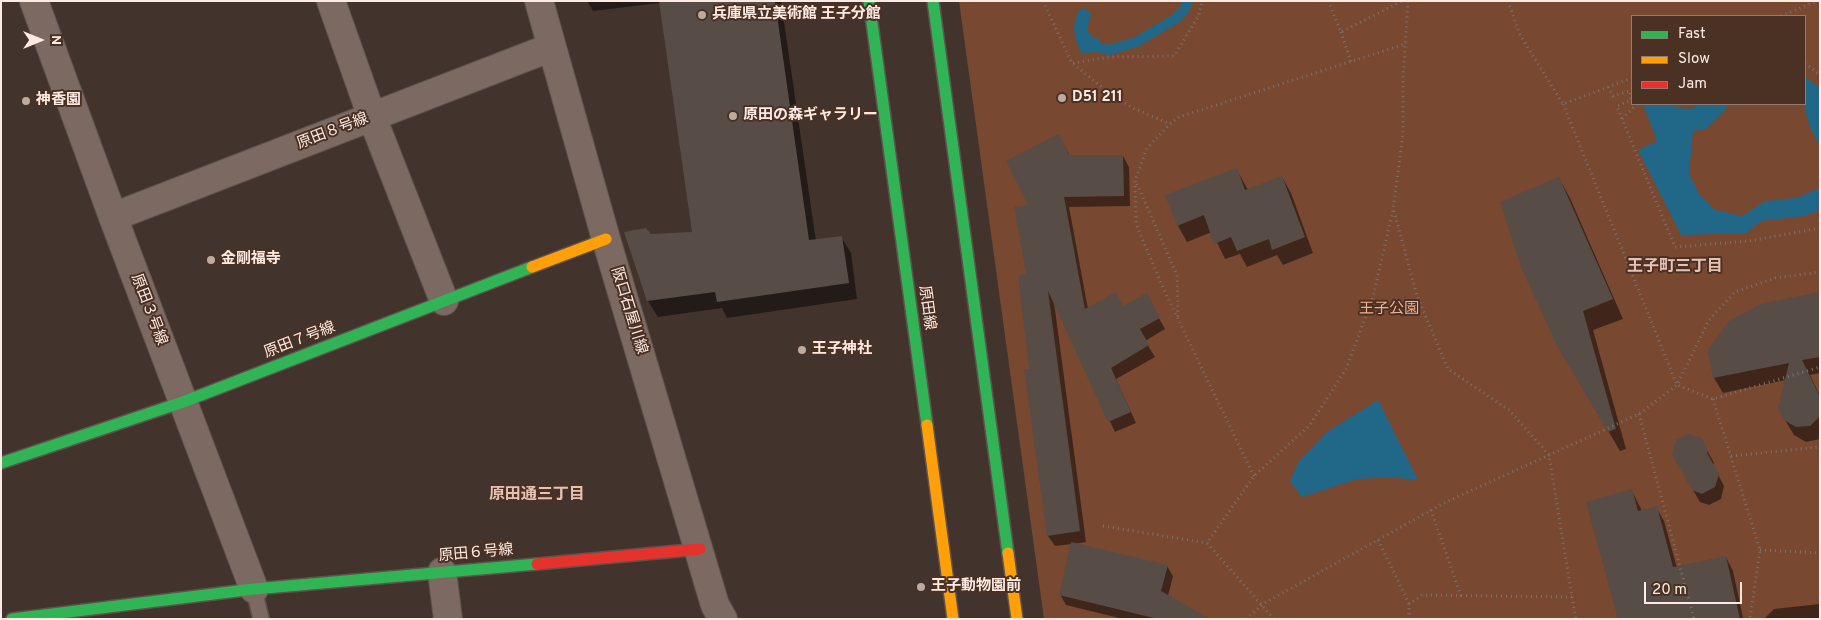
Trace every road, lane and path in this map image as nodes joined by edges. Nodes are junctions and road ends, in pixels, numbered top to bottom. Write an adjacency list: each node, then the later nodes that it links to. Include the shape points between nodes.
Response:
1 (34, 1): 30 (street, 原田３号線)
2 (331, 1): 25 (street)
3 (539, 1): 16 (street, 阪口石屋川線)
4 (869, 1): 63 (street, 原田線)
5 (934, 1): 64 (street)
6 (1043, 1): 18 (path)
7 (1202, 1): 18 (path, via 1199,15 1174,56 1109,57)
8 (1328, 1): 14 (path)
9 (1402, 1): 14 (path)
10 (1408, 1): 15 (path)
11 (1508, 1): 23 (path, via 1519,33)
12 (1817, 1): 13 (path)
13 (1783, 15)
14 (1341, 32): 17 (path)
15 (1405, 44): 17 (path); 29 (path, via 1403,134)
16 (552, 47): 25 (street, 原田８号線); 32 (street, 阪口石屋川線)
17 (1351, 62): 27 (path, via 1179,118)
18 (1072, 63): 27 (path, via 1133,108)
19 (1806, 64): 20 (path)
20 (1820, 75)
21 (1631, 78): 22 (path)
22 (1608, 88): 23 (path); 26 (path, via 1613,96 1630,91 1631,100 1617,106)
23 (1563, 104): 37 (path)
24 (1636, 105): 26 (path)
25 (372, 117): 30 (street, 原田８号線); 34 (street)
26 (1622, 119): 31 (path, via 1675,247 1750,240)
27 (1170, 124): 28 (path, via 1147,148)
28 (1135, 181): 35 (path, via 1136,224); 35 (path, via 1177,276)
29 (1393, 210): 42 (path, via 1417,296 1448,370 1509,410); 45 (path, via 1373,297 1346,369 1309,426)
30 (113, 217): 39 (street, 原田３号線)
31 (1820, 228)
32 (606, 239): 34 (street, 原田７号線); 50 (street, 阪口石屋川線)
33 (1820, 272): 37 (path, via 1775,278 1735,292 1709,320)
34 (444, 301): 39 (street, 原田７号線)
35 (1178, 320): 45 (path)
36 (1820, 367): 38 (path)
37 (1677, 385): 38 (path); 40 (path)
38 (1713, 399): 43 (path)
39 (182, 402): 44 (street, 原田７号線); 54 (street, 原田３号線)
40 (1639, 414): 42 (path); 69 (path)
41 (1820, 447): 43 (path)
42 (1549, 455): 46 (path); 56 (path)
43 (1731, 456): 51 (path)
44 (1, 463)
45 (1254, 476): 49 (path)
46 (1431, 510): 48 (path); 55 (path)
47 (1103, 526): 49 (path)
48 (1378, 540): 57 (path); 58 (path)
49 (1208, 543): 57 (path)
50 (700, 549): 53 (street, 原田６号線); 62 (street, 阪口石屋川線, via 715,605)
51 (1760, 550): 52 (path); 70 (path)
52 (1820, 553)
53 (442, 572): 54 (street, 原田６号線); 61 (street)
54 (254, 589): 59 (street, 原田６号線); 60 (lane, 原田３号線)
55 (1461, 596): 56 (path); 58 (path, via 1422,596)
56 (1572, 597): 68 (path)
57 (1263, 604): 65 (path); 66 (path)
58 (1408, 604): 67 (path)
59 (12, 619)
60 (261, 619)
61 (448, 619)
62 (723, 619)
63 (953, 619)
64 (1017, 619)
65 (1246, 619)
66 (1274, 619)
67 (1409, 619)
68 (1576, 619)
69 (1694, 619)
70 (1750, 619)

